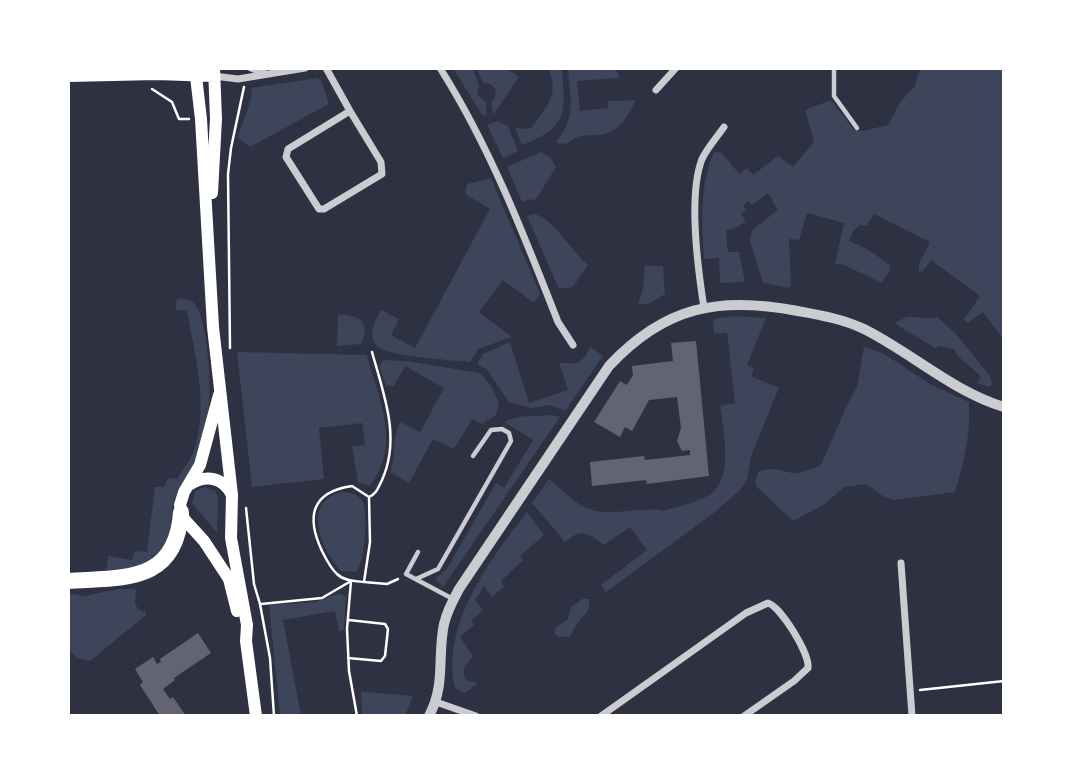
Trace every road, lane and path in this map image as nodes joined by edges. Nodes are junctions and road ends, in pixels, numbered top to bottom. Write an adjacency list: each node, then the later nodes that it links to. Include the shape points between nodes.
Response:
1 (251, 68): 9 (street)
2 (305, 68): 9 (street)
3 (326, 68): 14 (street)
4 (440, 68): 22 (street, via 491,162 558,322)
5 (676, 68): 13 (street)
6 (834, 68): 19 (lane, via 834,96)
7 (195, 71): 8 (main road); 10 (main road); 20 (main road)
8 (214, 72): 9 (street, via 238,79); 20 (main road)
9 (265, 73)
10 (68, 76)
11 (244, 86): 17 (path)
12 (149, 88): 15 (path, via 172,102 179,120)
13 (656, 90)
14 (350, 111): 14 (street, via 288,149 286,156 319,209 382,174 381,162)
15 (187, 119)
16 (225, 119): 17 (path)
17 (237, 120): 23 (path, via 228,174)
18 (724, 127): 21 (street, via 702,160 696,201)
19 (858, 128)
20 (209, 250): 25 (main road)
21 (704, 308): 26 (street, via 728,303 773,306 846,321); 40 (street, via 650,329 609,366)
22 (573, 345)
23 (230, 352)
24 (372, 352): 30 (path, via 391,435 384,475 376,493)
25 (219, 395): 28 (main road, via 200,465); 29 (main road)
26 (1004, 407)
27 (473, 456): 36 (lane, via 491,430 509,433 511,441 438,569)
28 (189, 485): 29 (main road, via 200,479 220,480); 32 (main road, via 181,498)
29 (232, 495): 43 (main road, via 231,538)
30 (369, 497): 38 (path, via 352,486 340,488 326,493 314,512 314,531 328,562 338,576); 39 (path, via 370,542)
31 (246, 502): 41 (path, via 254,584)
32 (181, 513): 37 (highway, via 175,544 155,568 133,576); 43 (main road, via 229,579)
33 (418, 552): 35 (lane)
34 (901, 563): 46 (street)
35 (406, 574): 36 (lane); 39 (path, via 387,584)
36 (416, 579): 40 (lane)
37 (68, 581)
38 (351, 581): 39 (path); 41 (path, via 322,598); 42 (path)
39 (364, 582)
40 (454, 599): 47 (street, via 444,624)
41 (261, 604): 49 (path)
42 (348, 620): 44 (path); 44 (path, via 385,624 388,629 381,661)
43 (246, 641): 48 (main road)
44 (348, 659): 50 (path)
45 (1004, 681): 46 (path)
46 (910, 691): 55 (street)
47 (436, 702): 51 (street); 52 (street)
48 (256, 716)
49 (274, 716)
50 (357, 716)
51 (429, 716)
52 (476, 716)
53 (601, 716): 54 (street, via 746,613 768,603 777,608 808,656 808,668)
54 (744, 716)
55 (912, 716)

